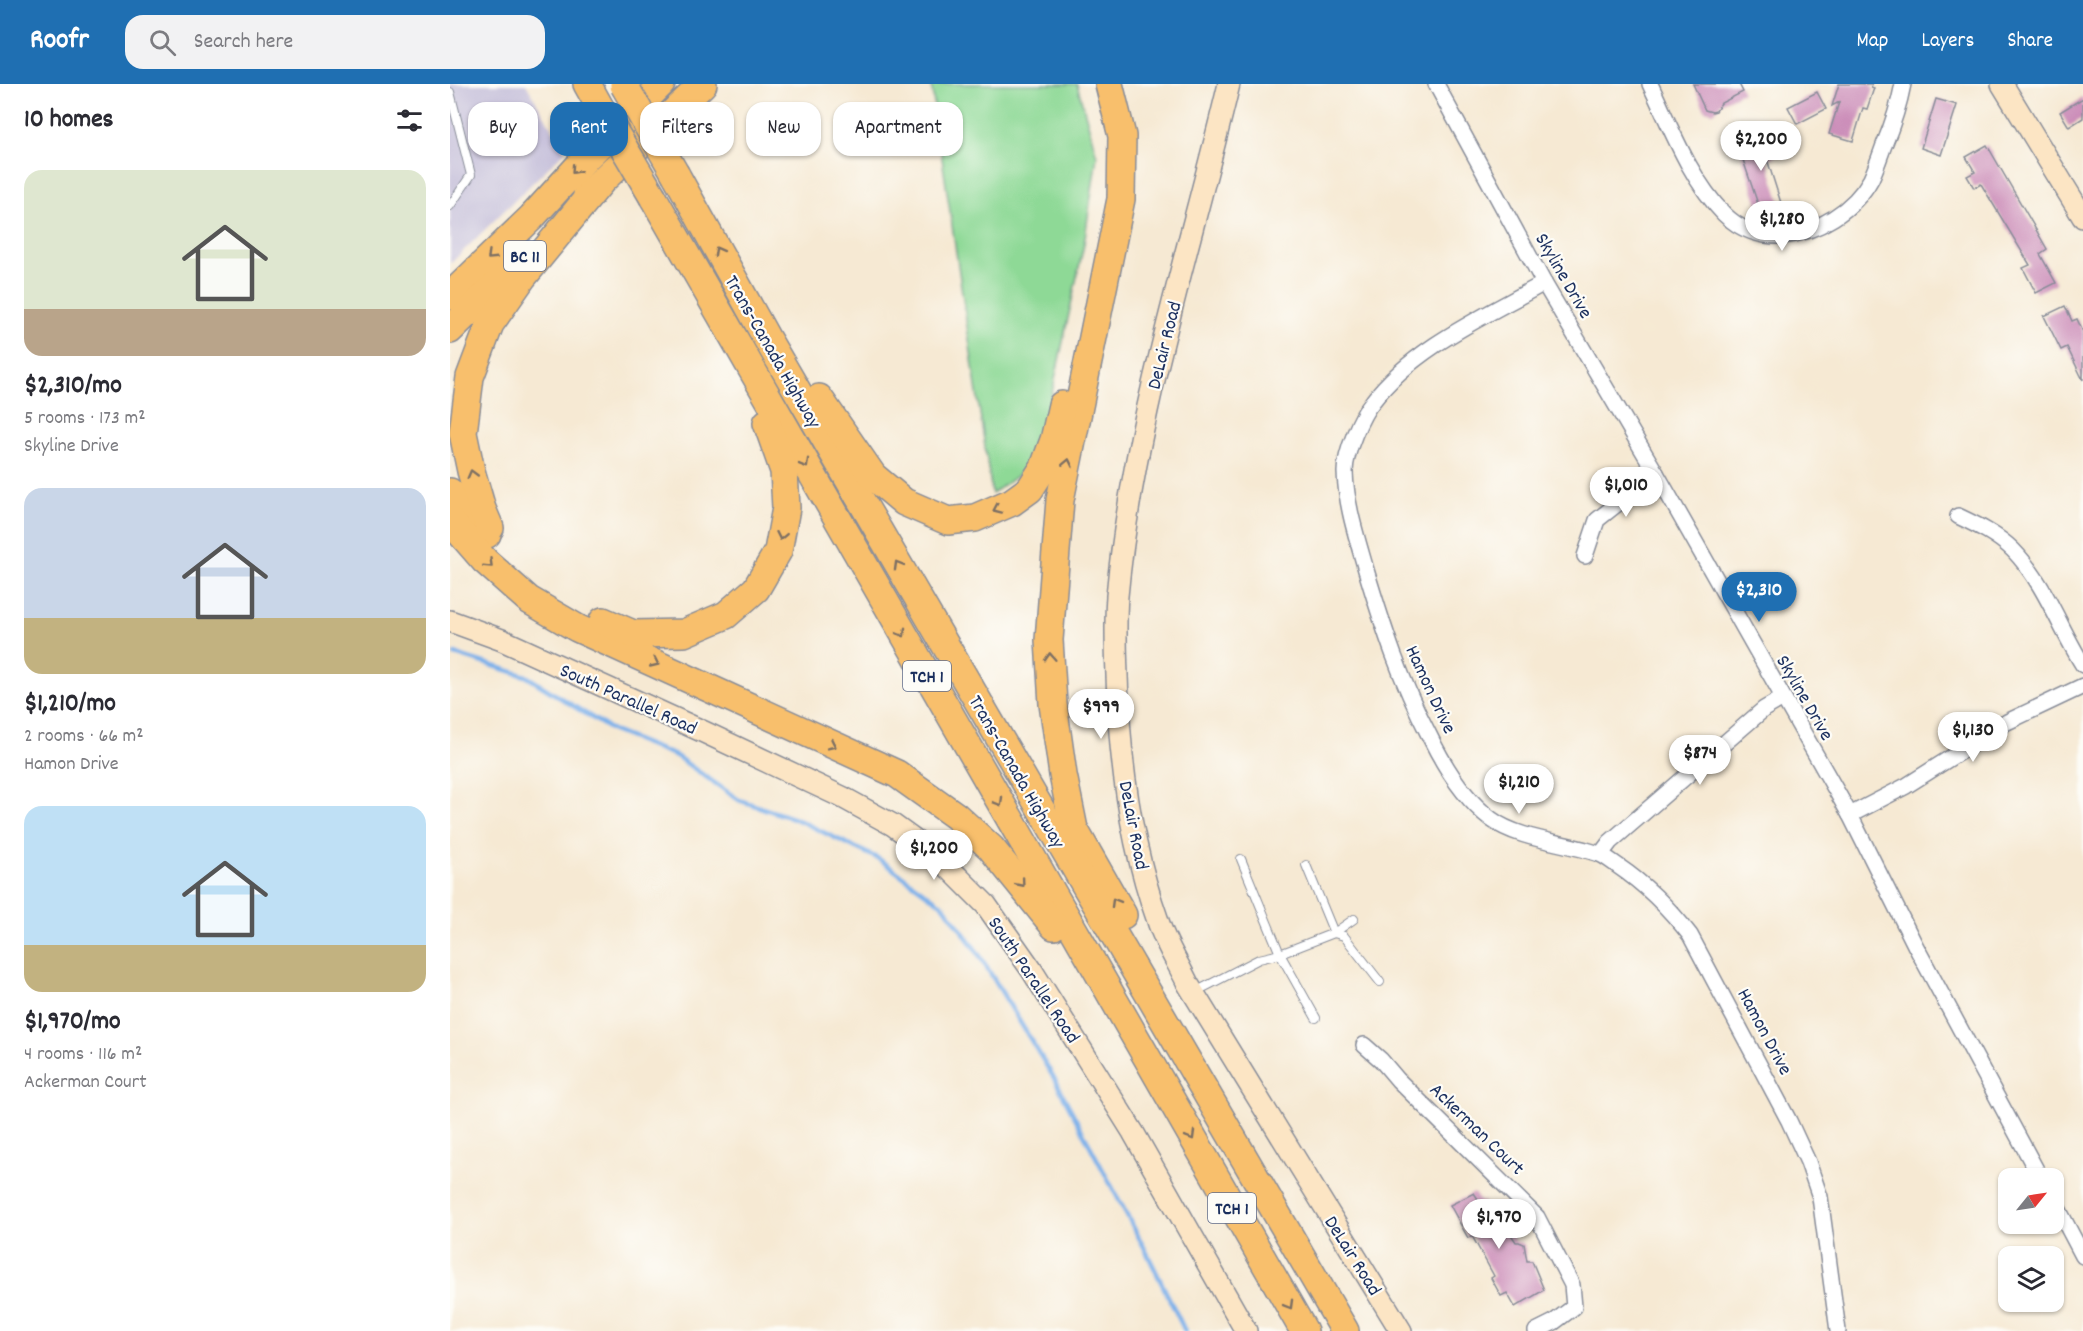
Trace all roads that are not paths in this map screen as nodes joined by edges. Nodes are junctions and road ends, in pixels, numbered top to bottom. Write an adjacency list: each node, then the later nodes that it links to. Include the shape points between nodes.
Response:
1 (587, 84): 16 (highway, Trans-Canada Highway / TCH 1, bridge)
2 (661, 84): 18 (highway, BC 11, one-way to 18)
3 (703, 84): 13 (highway, BC 11)
4 (1089, 84): 20 (highway, one-way to 20, via 1098,103 1105,141 1106,183 1054,440 1030,489 1012,502 975,518 948,520 904,502 873,476 811,385)
5 (1109, 84): 43 (highway, one-way to 5, via 1134,934 1074,829 1053,704 1049,640 1060,500 1121,199 1122,136)
6 (1229, 84): 39 (street, DeLair Road, via 1149,401 1117,598 1118,718 1140,863 1159,923)
7 (1436, 84): 17 (street, Skyline Drive)
8 (1650, 84): 9 (street, via 1701,184 1725,215 1745,229 1769,237 1816,227 1843,213 1858,196 1870,180 1890,131)
9 (1903, 84)
10 (2002, 84): 15 (street)
11 (623, 85): 20 (highway, Trans-Canada Highway / TCH 1, one-way to 11, bridge)
12 (450, 92): 14 (lane, via 471,175)
13 (600, 183): 19 (highway, BC 11); 25 (highway, one-way to 13, via 482,509 463,433 470,377 490,324)
14 (450, 206)
15 (2083, 217)
16 (693, 267): 25 (highway, one-way to 25, via 771,432 784,471 786,508 778,551 756,589 726,615 684,633 633,634 586,614 540,586); 42 (highway, Trans-Canada Highway / TCH 1, one-way to 42)
17 (1544, 283): 21 (street, Skyline Drive); 32 (street, Hamon Drive, via 1403,368 1372,401 1355,432 1345,470 1351,516 1386,637 1410,697 1450,774 1491,820 1515,831)
18 (450, 296)
19 (450, 330)
20 (767, 339): 43 (highway, Trans-Canada Highway / TCH 1, one-way to 20)
21 (1656, 473): 26 (street, via 1597,520); 30 (street, Skyline Drive)
22 (450, 492): 25 (highway)
23 (1958, 516): 28 (street, via 2012,549 2048,597)
24 (450, 521): 42 (highway, one-way to 42, via 485,561 529,600 577,628 897,774 956,816 991,848 1055,928)
25 (499, 548)
26 (1585, 556)
27 (450, 621): 47 (street, South Parallel Road, via 502,640 842,797 893,825 940,859 986,905 1031,969 1133,1132)
28 (2083, 665)
29 (2083, 686): 31 (street, via 2007,722 1906,786)
30 (1783, 698): 31 (street, Skyline Drive); 32 (street, via 1764,709)
31 (1850, 815): 44 (street, Skyline Drive, via 1915,945)
32 (1601, 854): 52 (street, Hamon Drive, via 1673,912 1690,934 1789,1120 1820,1197)
33 (1241, 859): 37 (lane)
34 (1306, 865): 36 (lane)
35 (1354, 919): 36 (lane)
36 (1334, 933): 37 (lane); 38 (lane, via 1344,936)
37 (1280, 954): 39 (lane, via 1259,959); 40 (lane)
38 (1380, 982)
39 (1193, 993): 50 (street, DeLair Road)
40 (1316, 1018)
41 (1364, 1045): 51 (street, Ackerman Court, via 1537,1217 1572,1285 1574,1307)
42 (1161, 1086): 48 (highway, Trans-Canada Highway / TCH 1, one-way to 48)
43 (1202, 1088): 49 (highway, Trans-Canada Highway / TCH 1)
44 (2036, 1168)
45 (2064, 1220): 46 (street)
46 (2083, 1256)
47 (1246, 1331)
48 (1304, 1331)
49 (1345, 1331)
50 (1401, 1331)
51 (1536, 1331)
52 (1838, 1331)

